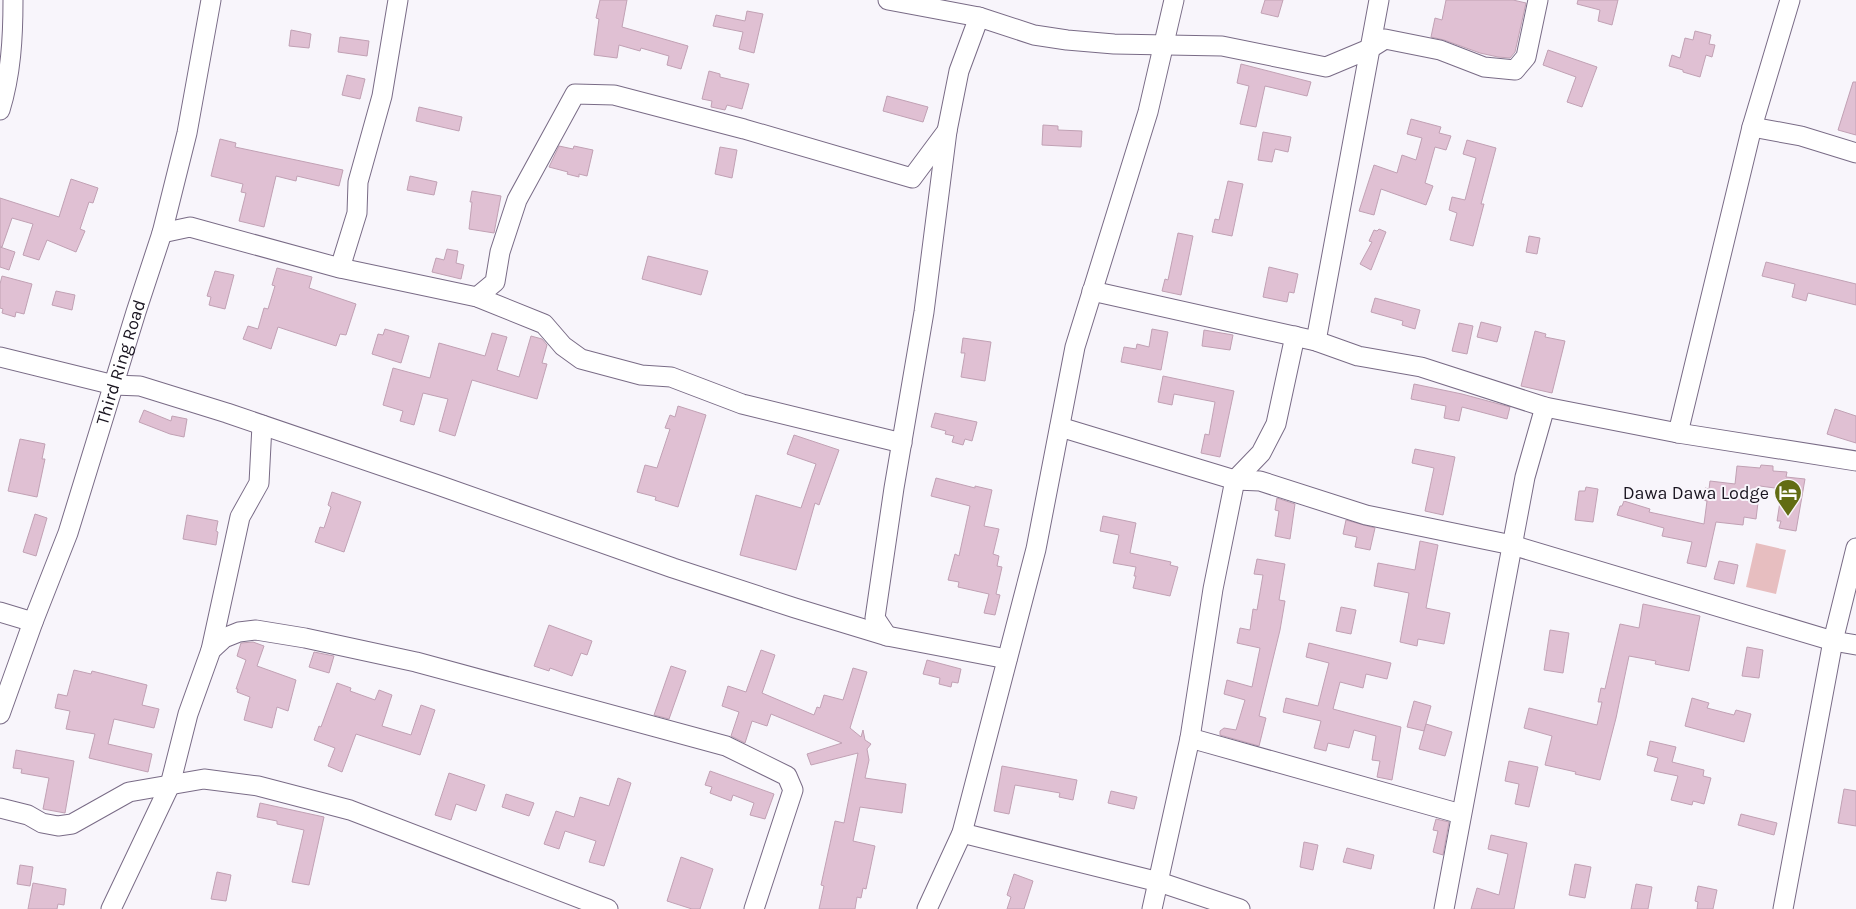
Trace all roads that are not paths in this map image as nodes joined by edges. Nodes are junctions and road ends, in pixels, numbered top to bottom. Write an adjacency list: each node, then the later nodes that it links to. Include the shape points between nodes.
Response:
1 (12, 0): 10 (street)
2 (211, 0): 17 (street, Third Ring Road, via 186,133)
3 (398, 0): 18 (street, via 382,96 358,182 357,213)
4 (888, 0): 9 (street)
5 (1174, 0): 11 (street)
6 (1379, 0): 12 (street)
7 (1538, 0): 12 (street, via 1526,57 1515,70 1484,67 1440,50 1385,39)
8 (1790, 0): 14 (street)
9 (979, 16): 11 (street, via 1042,36 1114,44); 15 (street, via 959,71)
10 (6, 40): 13 (street, via 6,90)
11 (1164, 45): 12 (street, via 1222,46 1326,67); 19 (street, via 1148,112)
12 (1369, 49): 22 (street)
13 (0, 110)
14 (1752, 127): 16 (street, via 1801,136); 28 (street)
15 (947, 131): 20 (street, via 912,178 614,94 575,94 517,200 500,252 495,282); 29 (street, via 924,312)
16 (1856, 152)
17 (162, 234): 18 (street, via 190,227); 24 (street, Third Ring Road)
18 (340, 268): 20 (street)
19 (1092, 291): 21 (street); 27 (street, via 1075,348)
20 (477, 297): 29 (street, via 544,324 563,346 581,359 641,375 671,376 742,404)
21 (1295, 336): 22 (street); 31 (street, via 1276,424 1261,453)
22 (1316, 340): 25 (street, via 1358,356 1421,367)
23 (0, 357): 24 (street)
24 (114, 385): 26 (street, via 140,386); 35 (street, Third Ring Road, via 68,533)
25 (1545, 407): 28 (street); 32 (street, via 1525,477)
26 (262, 425): 36 (street, via 682,571); 39 (street, via 259,483 240,517)
27 (1060, 427): 31 (street); 40 (street, via 1036,549)
28 (1678, 433): 30 (street)
29 (902, 443): 36 (street, via 875,618)
30 (1856, 460)
31 (1236, 480): 32 (street, via 1260,481 1366,515); 42 (street, via 1213,589)
32 (1512, 546): 37 (street); 45 (street)
33 (1856, 548): 37 (street)
34 (0, 612): 35 (street)
35 (33, 622): 41 (street, Third Ring Road)
36 (887, 636): 40 (street)
37 (1833, 641): 38 (street); 55 (street)
38 (1856, 645)
39 (211, 650): 43 (street, via 188,714); 50 (street, via 224,638 239,632 256,630 305,638 416,662 726,746 787,776 793,790)
40 (1007, 659): 46 (street)
41 (0, 714)
42 (1190, 738): 45 (street); 47 (street)
43 (170, 785): 44 (street, via 129,792 72,824 58,826); 48 (street); 49 (street, via 204,779 258,786 350,810)
44 (0, 808)
45 (1461, 814): 54 (street)
46 (962, 833): 47 (street); 51 (street)
47 (1159, 882): 52 (street); 53 (street)
48 (112, 909)
49 (608, 909)
50 (754, 909)
51 (926, 909)
52 (1152, 909)
53 (1240, 909)
54 (1444, 909)
55 (1783, 909)

